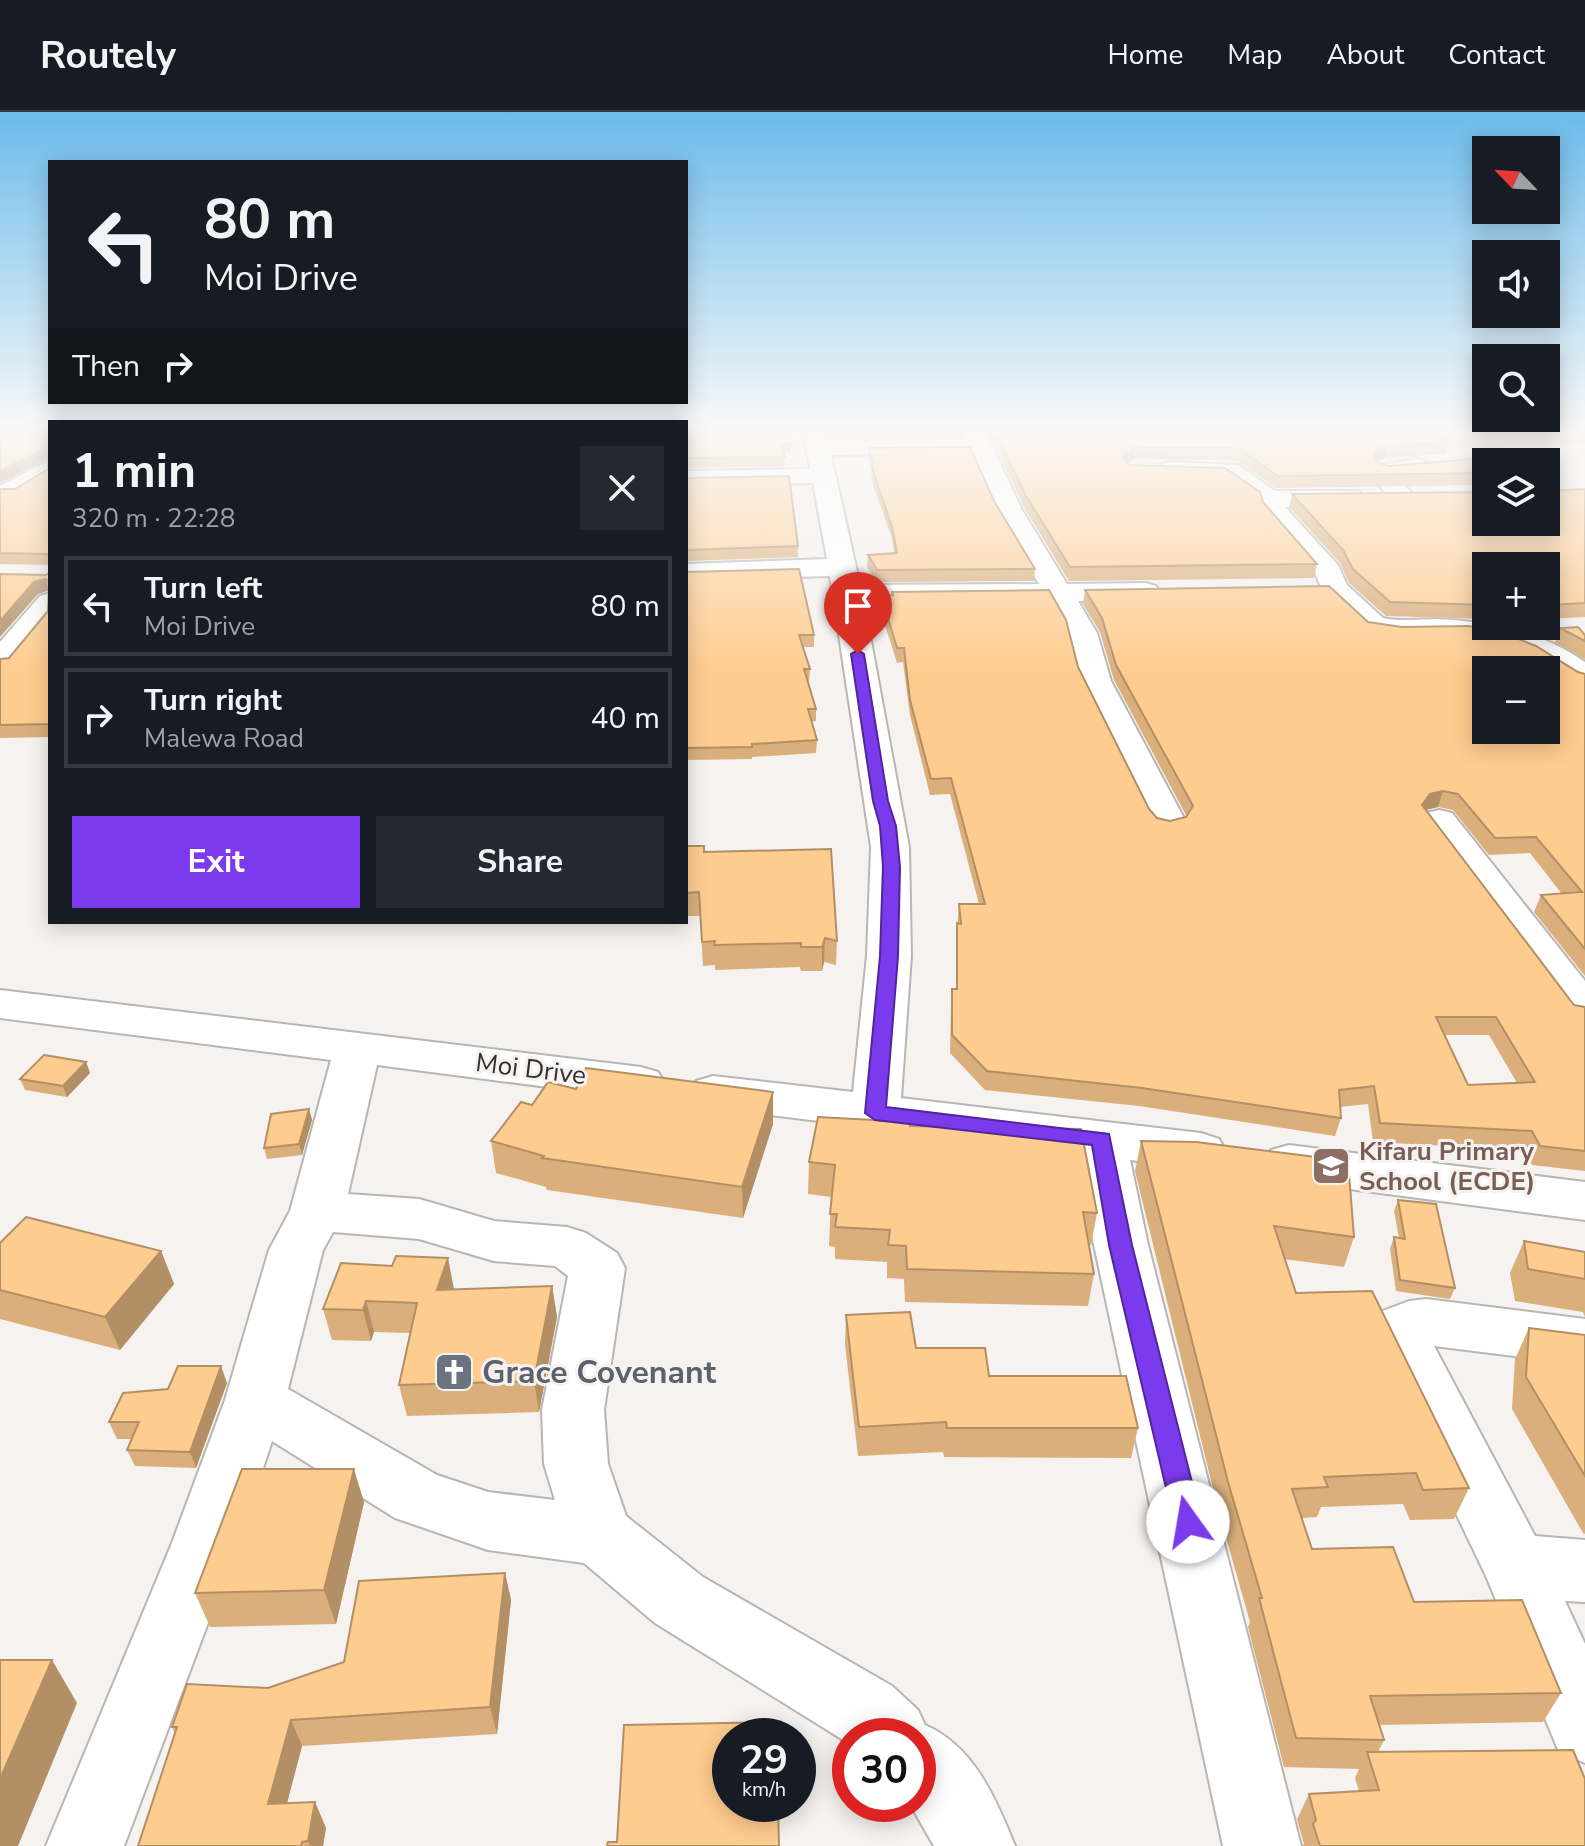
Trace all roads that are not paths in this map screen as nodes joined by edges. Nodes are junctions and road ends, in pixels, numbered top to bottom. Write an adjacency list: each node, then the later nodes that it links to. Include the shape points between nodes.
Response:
1 (830, 510): 5 (street)
2 (1009, 510): 6 (street)
3 (1274, 510): 9 (street, via 1334,580 1322,589 1376,627)
4 (688, 572): 5 (street)
5 (845, 581): 6 (street); 18 (street, via 892,867)
6 (1057, 592): 7 (street); 14 (street, via 1082,633 1095,681)
7 (1168, 592)
8 (48, 604): 11 (street)
9 (1472, 629)
10 (1509, 640): 12 (street, via 1564,660)
11 (0, 661)
12 (1585, 677)
13 (1439, 821): 16 (street)
14 (1168, 824)
15 (0, 1004): 17 (street, Moi Drive)
16 (1585, 1011)
17 (358, 1047): 18 (street, Moi Drive); 21 (street)
18 (875, 1113): 19 (street, Moi Drive)
19 (1102, 1139): 20 (street, Moi Drive); 32 (street, via 1107,1184)
20 (1585, 1201)
21 (317, 1211): 23 (street, via 296,1250); 24 (street, via 419,1219 494,1241 567,1247 597,1268 573,1410 576,1464)
22 (1585, 1342): 25 (street, via 1426,1322 1400,1328)
23 (255, 1400): 24 (street, via 418,1498 488,1521); 30 (street, via 205,1543)
24 (599, 1535): 27 (street, via 679,1600)
25 (1515, 1566): 26 (street); 28 (street)
26 (1585, 1571)
27 (872, 1718)
28 (1585, 1726)
29 (936, 1776): 31 (street)
30 (85, 1846)
31 (976, 1846)
32 (1262, 1846)

